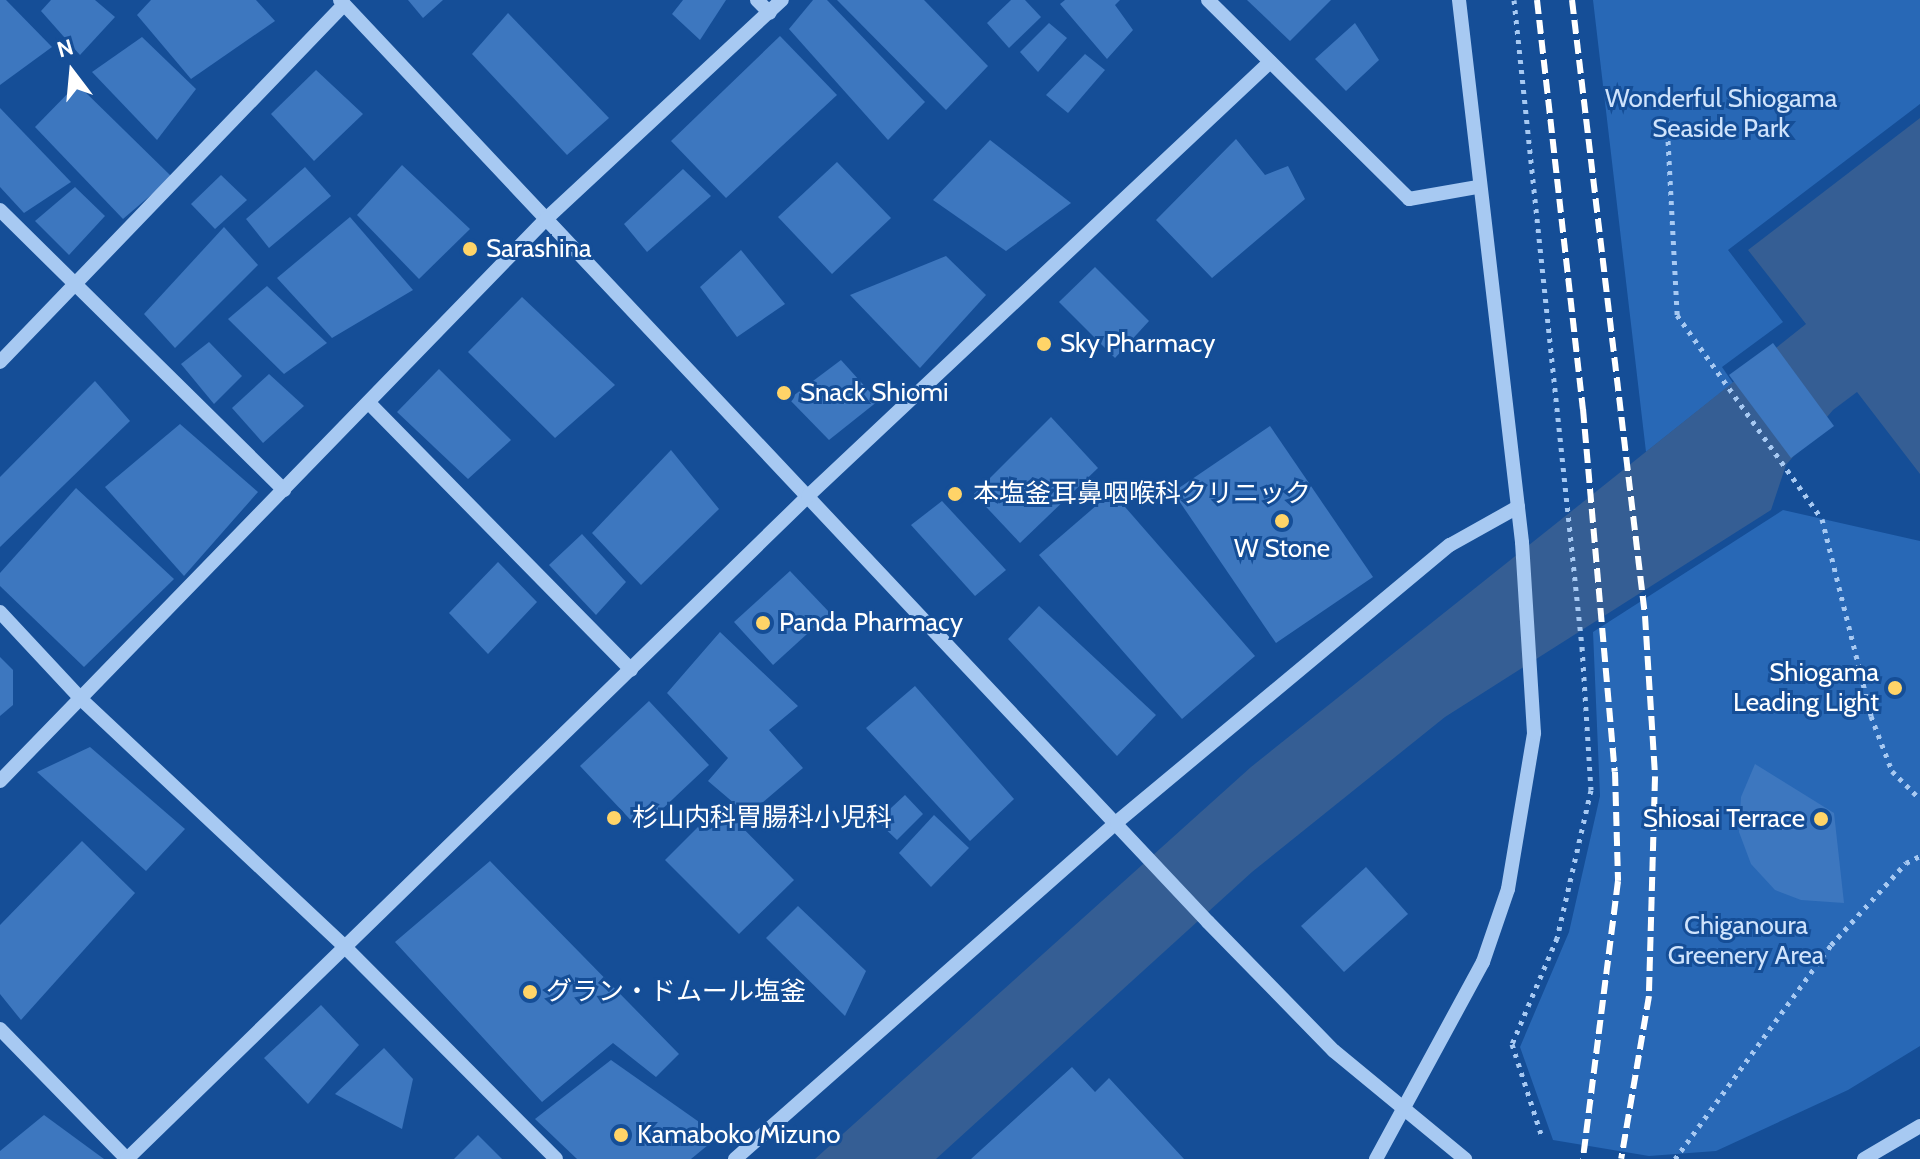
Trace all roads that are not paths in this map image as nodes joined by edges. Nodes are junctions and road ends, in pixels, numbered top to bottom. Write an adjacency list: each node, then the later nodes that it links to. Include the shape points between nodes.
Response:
1 (757, 0): 6 (street)
2 (782, 0): 6 (street)
3 (1208, 0): 7 (street)
4 (1459, 0): 8 (street)
5 (342, 2): 10 (street); 11 (street)
6 (770, 13): 10 (street)
7 (1270, 62): 8 (street, via 1409,199); 15 (street)
8 (1478, 187): 16 (street)
9 (0, 210): 11 (street)
10 (546, 219): 13 (street); 15 (street)
11 (75, 288): 12 (street); 14 (street)
12 (0, 362)
13 (369, 403): 14 (street); 18 (street)
14 (284, 490): 19 (street)
15 (808, 496): 18 (street); 21 (street)
16 (1518, 507): 21 (street, via 1450,545); 24 (street, via 1534,670 1526,804 1508,889 1483,962)
17 (0, 612): 19 (street)
18 (631, 670): 22 (street)
19 (82, 700): 20 (street); 22 (street)
20 (0, 781)
21 (1117, 822): 24 (street, via 1334,1051); 27 (street)
22 (347, 949): 23 (street, via 127,1159); 26 (street)
23 (0, 1029)
24 (1401, 1108): 28 (street); 29 (street)
25 (1920, 1126): 30 (street)
26 (556, 1159)
27 (735, 1159)
28 (1376, 1159)
29 (1465, 1159)
30 (1864, 1159)

